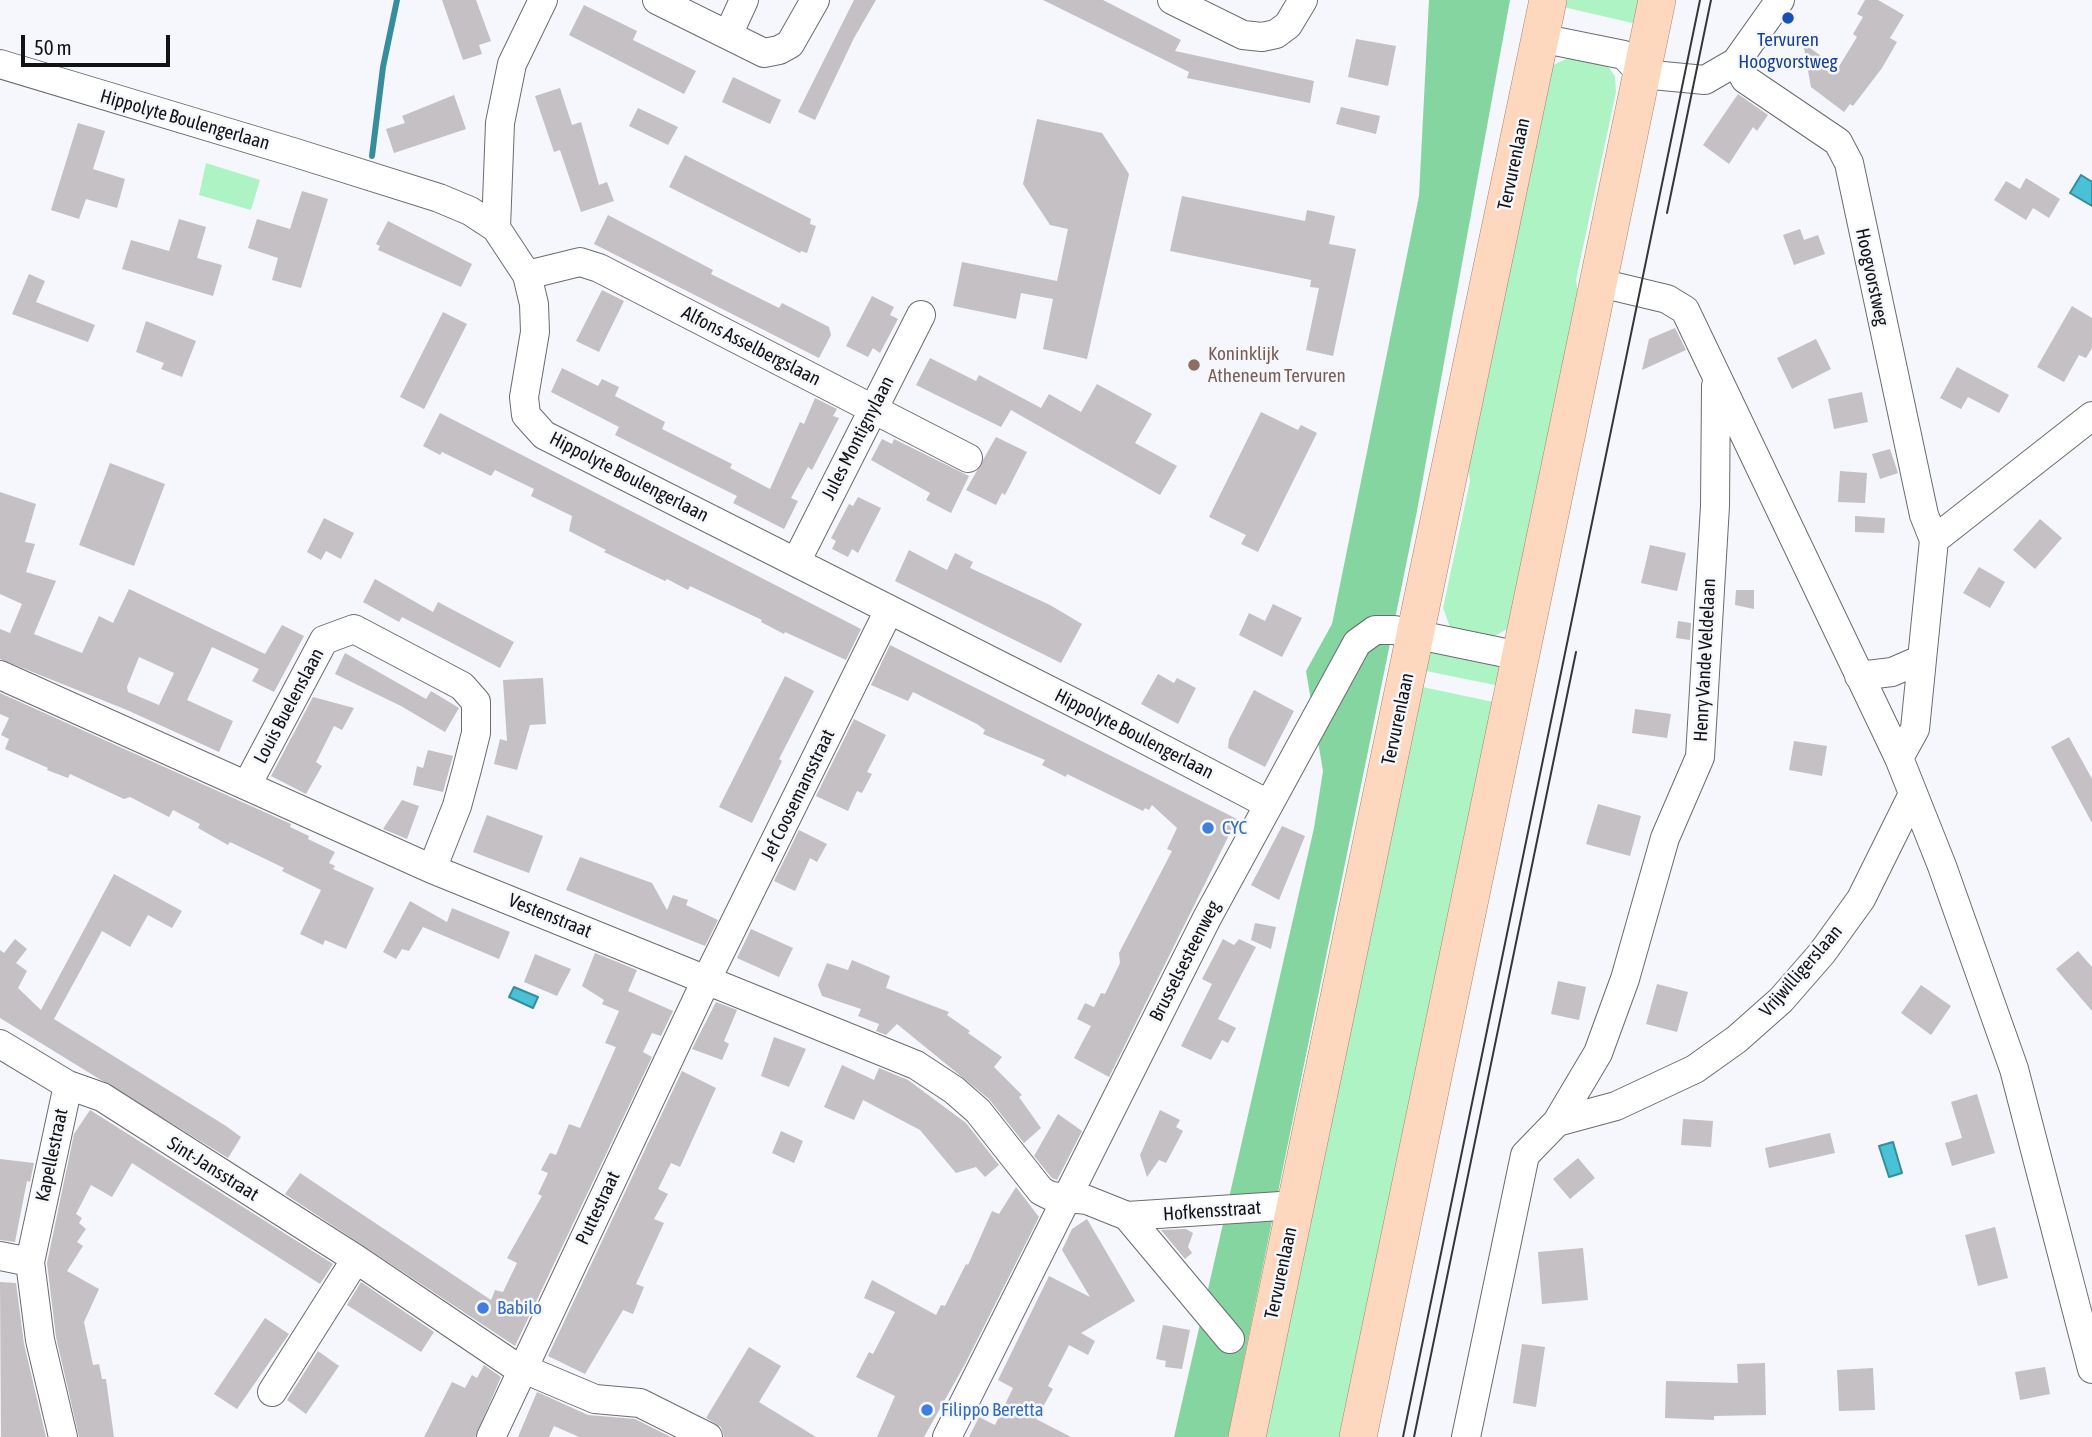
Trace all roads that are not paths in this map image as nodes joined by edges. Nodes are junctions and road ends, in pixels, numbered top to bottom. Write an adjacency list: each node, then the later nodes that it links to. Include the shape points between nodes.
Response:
1 (543, 0): 15 (street, via 512,64 500,123)
2 (657, 0): 10 (street)
3 (744, 0): 10 (street)
4 (815, 0): 10 (street, via 790,44 779,50 764,53)
5 (1172, 0): 6 (street, via 1243,35 1262,37 1288,26)
6 (1303, 0)
7 (1548, 0): 11 (main road, Tervurenlaan)
8 (1657, 0): 14 (main road)
9 (1780, 0): 12 (street)
10 (728, 35)
11 (1540, 38): 14 (street, via 1624,55); 26 (main road, Tervurenlaan)
12 (1736, 62): 14 (street, via 1705,80); 23 (street, Hoogvorstweg, via 1745,79 1838,142 1849,163 1924,515)
13 (0, 64): 15 (street, Hippolyte Boulengerlaan, via 439,198)
14 (1642, 74): 17 (main road)
15 (496, 228): 16 (street, Hippolyte Boulengerlaan)
16 (527, 275): 20 (street, Alfons Asselbergslaan, via 580,262 599,268); 24 (street, Hippolyte Boulengerlaan, via 535,332 524,397 532,425)
17 (1600, 283): 19 (street, via 1667,299 1685,310); 27 (main road)
18 (921, 315): 20 (street, Jules Montignylaan)
19 (1716, 380): 30 (street); 39 (street, Henry Vande Veldelaan, via 1715,506 1700,757 1665,838 1625,979 1598,1053)
20 (873, 408): 22 (street, Alfons Asselbergslaan); 24 (street, Jules Montignylaan)
21 (2092, 416): 23 (street)
22 (968, 458)
23 (1934, 540): 28 (street, Hoogvorstweg)
24 (796, 562): 25 (street, Hippolyte Boulengerlaan)
25 (889, 610): 34 (street, Hippolyte Boulengerlaan); 36 (street, Jef Coosemansstraat)
26 (1416, 635): 27 (street, Brusselsesteenweg); 34 (street, Brusselsesteenweg, via 1375,630 1357,643); 41 (main road, Tervurenlaan)
27 (1520, 656): 55 (main road)
28 (1922, 659): 30 (street, via 1892,672); 31 (street, Hoogvorstweg, via 1915,729)
29 (0, 675): 32 (street, Vestenstraat)
30 (1859, 676): 31 (street)
31 (1899, 758): 33 (street)
32 (247, 785): 35 (street, Vestenstraat); 35 (street, Louis Buelenslaan, via 324,640 354,629 461,686 476,702 477,733 457,806)
33 (1913, 794): 39 (street, Vrijwilligerslaan, via 1861,899 1781,1000 1695,1069 1616,1106); 47 (street, via 2014,1069)
34 (1268, 804): 40 (street, Brusselsesteenweg)
35 (432, 869): 36 (street, Vestenstraat)
36 (707, 979): 40 (street, Vestenstraat, via 928,1072 978,1111 1038,1189); 48 (street, Puttestraat)
37 (0, 1044): 38 (street, Kapellestraat)
38 (68, 1085): 44 (street, Sint-Jansstraat, via 102,1097); 45 (street, Kapellestraat)
39 (1557, 1122): 56 (street, via 1525,1155 1517,1182)
40 (1064, 1199): 42 (street, Hofkensstraat, via 1087,1200); 53 (street, Brusselsesteenweg)
41 (1296, 1205): 42 (street, Hofkensstraat); 54 (main road, Tervurenlaan)
42 (1127, 1216): 46 (street, Hofkensstraat)
43 (0, 1256): 45 (street)
44 (356, 1259): 48 (street, Sint-Jansstraat); 49 (street)
45 (30, 1262): 50 (street, Kapellestraat, via 40,1340)
46 (1230, 1339)
47 (2091, 1359)
48 (522, 1371): 51 (street, Puttestraat); 52 (street, Sint-Jansstraat, via 595,1399 640,1402)
49 (272, 1392)
50 (63, 1437)
51 (491, 1437)
52 (708, 1437)
53 (947, 1437)
54 (1247, 1437)
55 (1358, 1437)
56 (1466, 1437)

